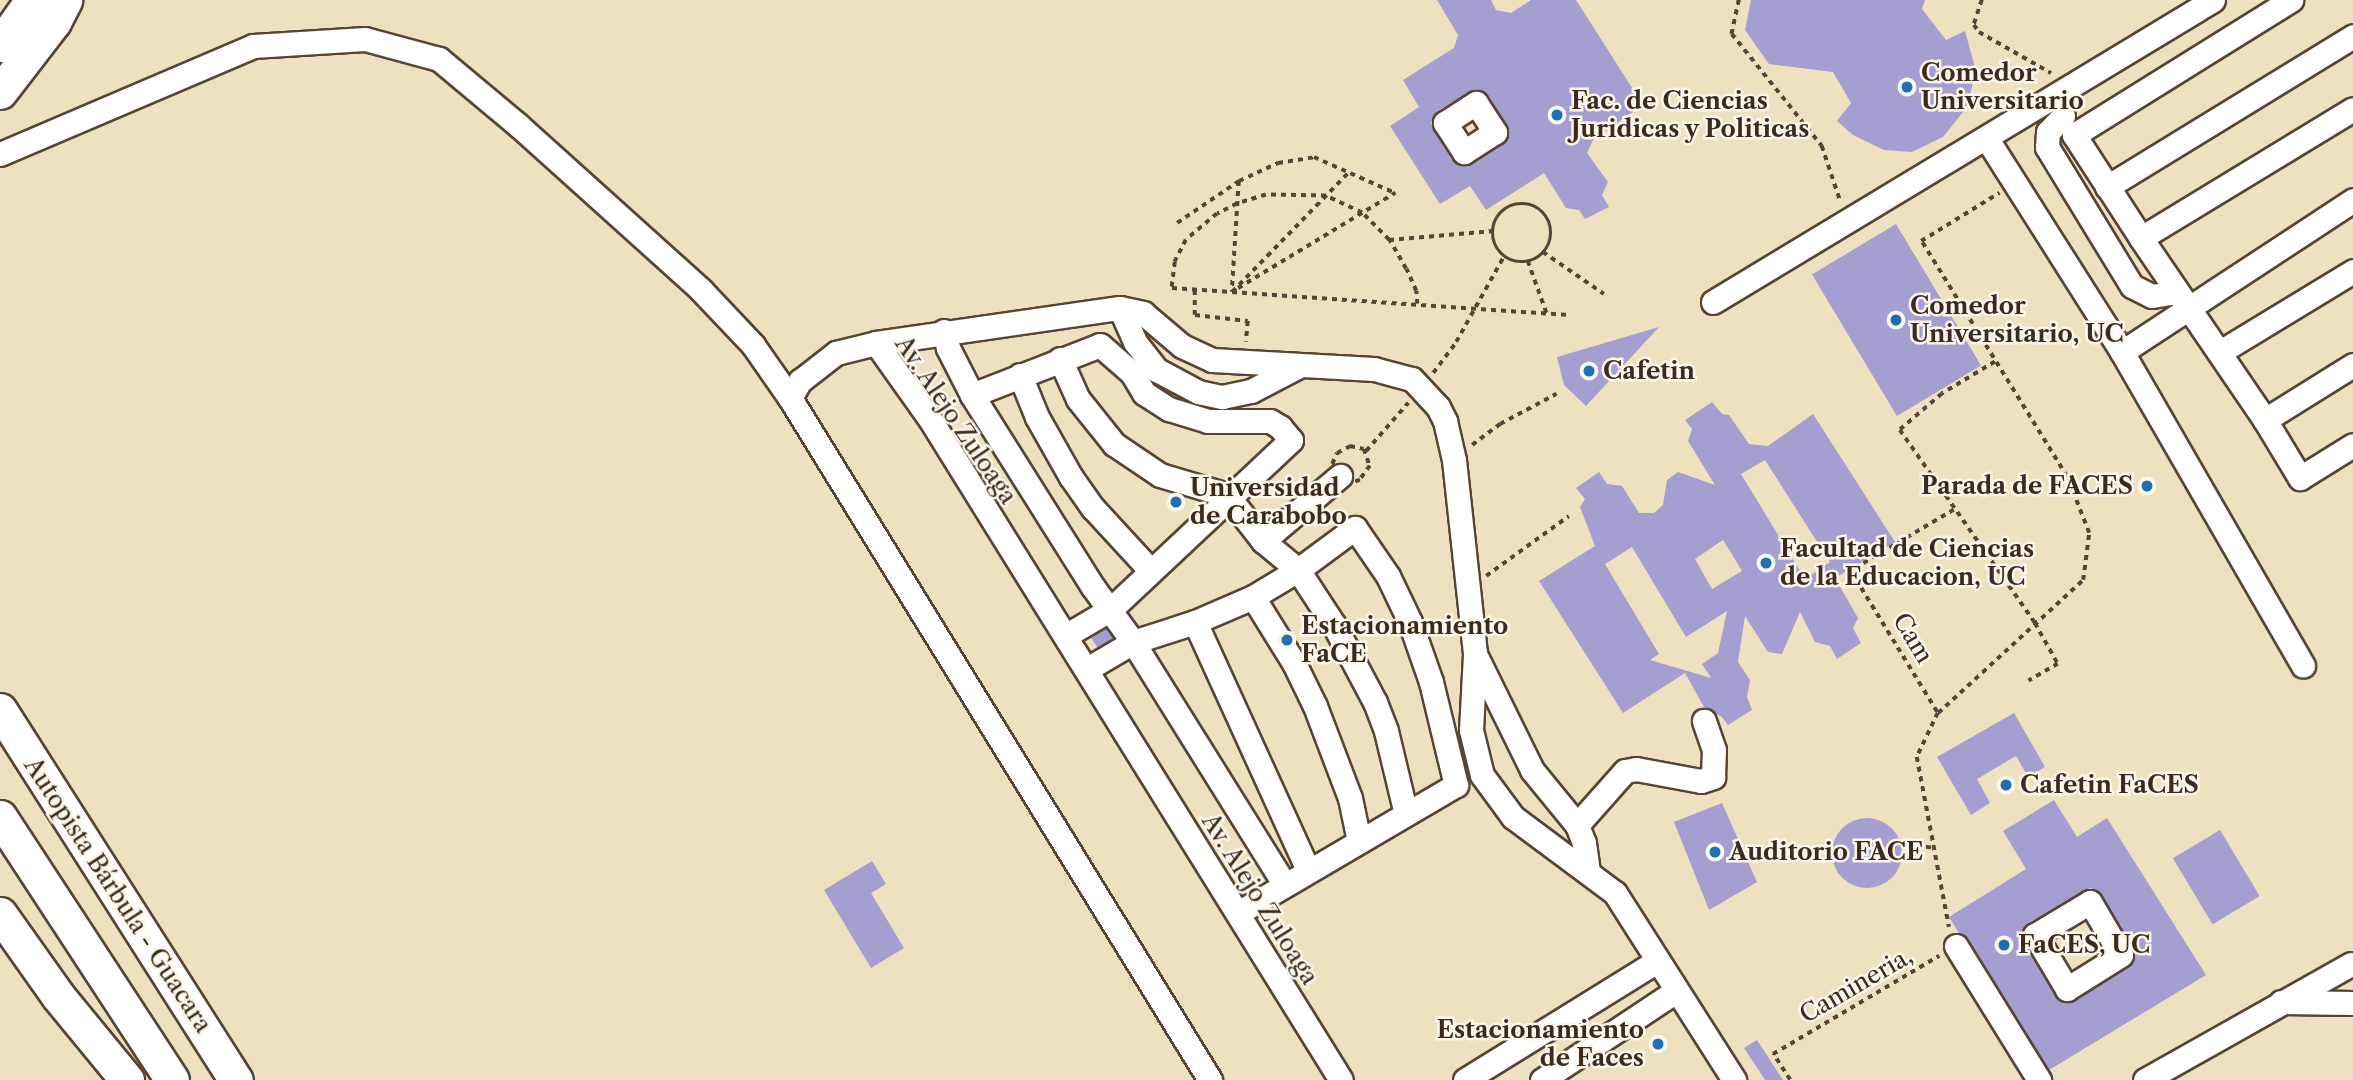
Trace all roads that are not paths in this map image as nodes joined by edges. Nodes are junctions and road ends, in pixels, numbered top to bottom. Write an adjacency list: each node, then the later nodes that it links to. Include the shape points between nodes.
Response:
1 (32, 0): 6 (highway)
2 (65, 0): 7 (highway, via 54,22)
3 (2213, 0): 9 (street, via 2074,86)
4 (2291, 0): 9 (street)
5 (2353, 36): 12 (street)
6 (0, 45)
7 (0, 92)
8 (2353, 109): 14 (street)
9 (2063, 117): 10 (street); 12 (street); 16 (street, via 2048,132 2047,147 2132,286 2152,296)
10 (1987, 139): 17 (street); 21 (street)
11 (0, 153): 28 (street, via 253,46 365,39 439,59 701,290 753,345)
12 (2107, 187): 14 (street)
13 (2353, 200): 16 (street)
14 (2141, 238): 16 (street)
15 (2353, 271): 22 (street)
16 (2181, 300): 21 (street); 22 (street)
17 (1713, 302)
18 (1120, 309): 19 (street); 24 (street, via 1143,313 1168,337 1212,360); 24 (street, via 1135,342 1157,370 1198,392 1222,397 1251,391)
19 (944, 331): 20 (street); 27 (street)
20 (876, 342): 28 (street, Av. Alejo Zuloaga, via 836,353 800,381); 39 (street, Av. Alejo Zuloaga, via 930,419)
21 (2122, 352): 42 (street)
22 (2220, 352): 29 (street)
23 (1060, 359): 26 (street); 32 (street, via 1089,416 1120,450 1160,475); 32 (street, via 1100,345 1123,363 1144,393 1178,413 1209,421 1270,421 1280,427 1291,440)
24 (1302, 365): 41 (street, via 1374,369 1412,379 1445,421 1454,460)
25 (2353, 365): 29 (street)
26 (1020, 375): 27 (street); 34 (street, via 1037,417 1071,477)
27 (972, 395): 37 (street)
28 (790, 398): 65 (street)
29 (2265, 420): 30 (street, via 2300,478)
30 (2353, 445)
31 (1340, 476): 33 (street)
32 (1231, 500): 33 (street); 34 (street)
33 (1263, 541): 35 (street)
34 (1150, 570): 37 (street)
35 (1298, 570): 36 (street); 46 (street, via 1335,625 1375,702); 46 (street, via 1355,528 1402,602 1430,682 1456,785)
36 (1253, 597): 38 (street); 49 (street, via 1315,706 1350,798)
37 (1111, 609): 39 (street); 40 (street)
38 (1195, 622): 40 (street); 50 (street)
39 (1065, 636): 43 (street, Av. Alejo Zuloaga)
40 (1133, 642): 43 (street); 52 (street)
41 (1475, 654): 48 (street, via 1532,770); 51 (street, via 1471,730 1482,775 1513,817)
42 (2303, 666)
43 (1087, 669): 53 (street, Av. Alejo Zuloaga)
44 (0, 710): 64 (highway, Autopista Bárbula - Guacara)
45 (1704, 721): 48 (street, via 1714,750 1713,777 1701,781 1625,771)
46 (1406, 814): 49 (street)
47 (0, 817): 63 (highway)
48 (1577, 825): 51 (street)
49 (1359, 841): 50 (street)
50 (1308, 870): 52 (street)
51 (1588, 872): 57 (street, via 1615,893)
52 (1284, 884): 53 (street)
53 (1238, 913): 66 (street, Av. Alejo Zuloaga)
54 (0, 914): 62 (highway)
55 (1951, 949): 70 (street)
56 (0, 953): 62 (highway)
57 (1657, 961): 59 (street); 67 (street)
58 (2351, 964): 60 (street)
59 (1676, 991): 68 (street); 69 (street)
60 (2281, 1002): 61 (street); 71 (street)
61 (2353, 1003)
62 (125, 1080)
63 (172, 1080)
64 (236, 1080)
65 (1210, 1080)
66 (1341, 1080)
67 (1465, 1080)
68 (1542, 1080)
69 (1734, 1080)
70 (2039, 1080)
71 (2145, 1080)

